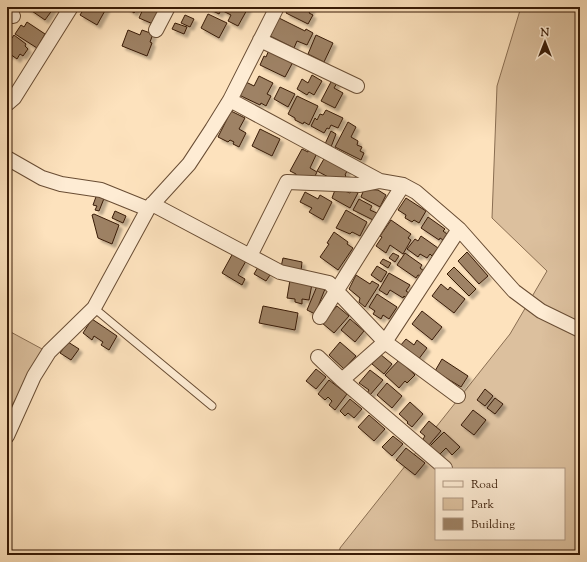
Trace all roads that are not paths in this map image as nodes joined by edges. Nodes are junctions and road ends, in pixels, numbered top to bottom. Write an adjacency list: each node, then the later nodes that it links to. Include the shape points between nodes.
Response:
1 (72, 7): 8 (street, via 14,98)
2 (168, 7): 4 (street)
3 (277, 7): 5 (street)
4 (156, 30)
5 (260, 40): 6 (street); 7 (street)
6 (357, 86)
7 (230, 100): 10 (street); 12 (street, via 189,164)
8 (7, 104)
9 (7, 158): 12 (street, via 42,178 61,184 101,190)
10 (380, 181): 11 (street); 14 (street, via 360,185 287,182)
11 (403, 185): 13 (street, via 416,192); 15 (street)
12 (150, 207): 14 (street); 16 (street)
13 (459, 229): 18 (street, via 514,291 541,311); 19 (street)
14 (250, 256): 15 (street, via 280,272 329,283)
15 (336, 289): 17 (street); 19 (street)
16 (94, 308): 23 (lane); 24 (street, via 49,352 34,376)
17 (320, 317)
18 (580, 330)
19 (385, 342): 21 (street); 22 (street)
20 (318, 357): 21 (street)
21 (342, 380): 25 (street)
22 (458, 396)
23 (212, 406)
24 (7, 436)
25 (445, 468)

